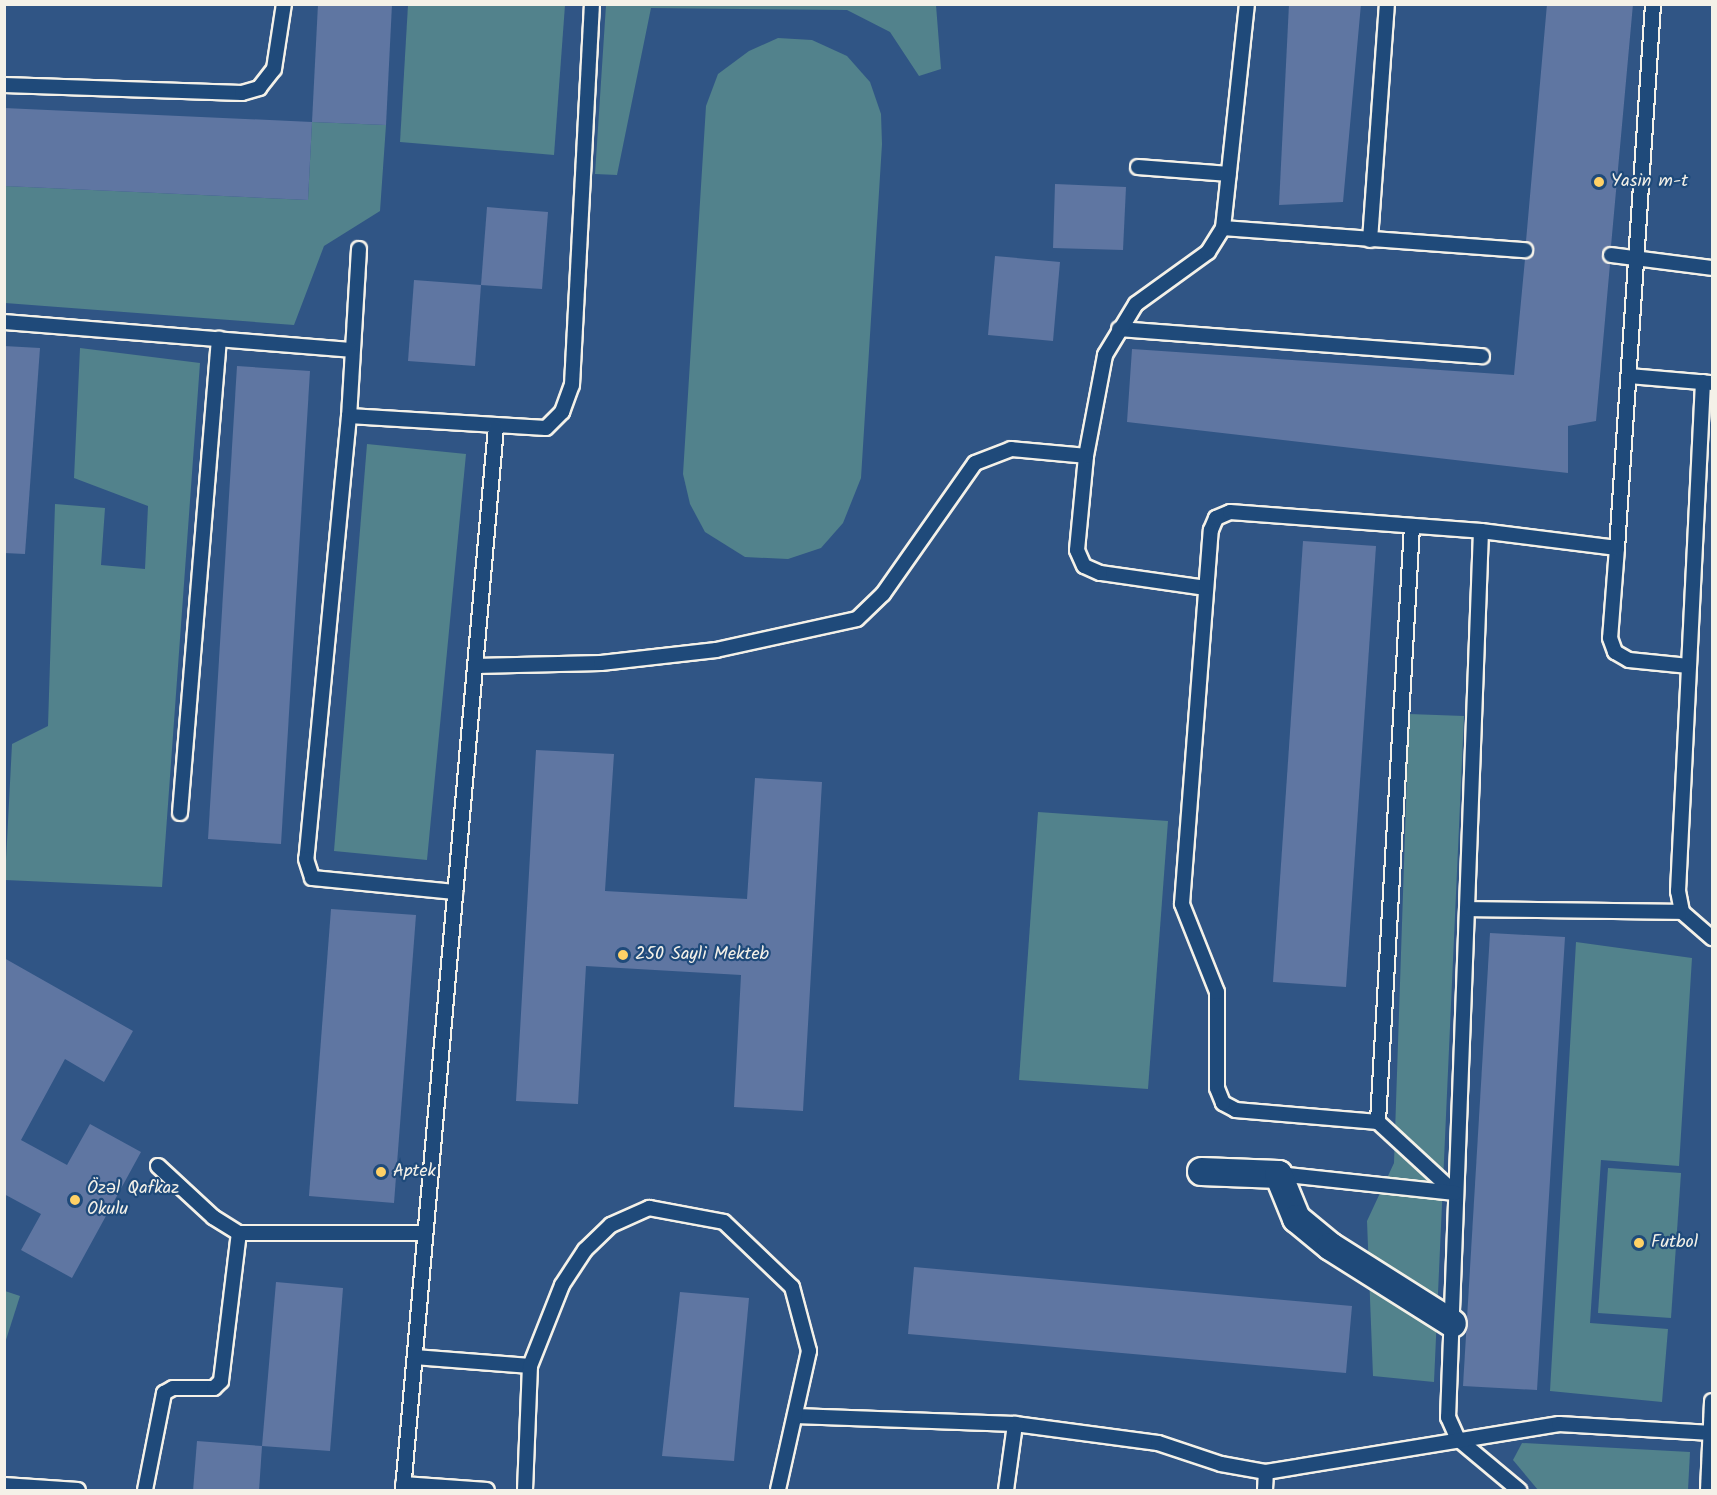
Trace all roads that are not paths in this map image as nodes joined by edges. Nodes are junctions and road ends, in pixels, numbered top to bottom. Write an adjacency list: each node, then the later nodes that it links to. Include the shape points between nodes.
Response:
1 (284, 4): 6 (lane, via 274,69 259,88 242,93)
2 (592, 4): 24 (lane, via 572,385 562,412 546,428)
3 (1247, 4): 8 (lane)
4 (1387, 4): 10 (lane)
5 (1653, 4): 14 (lane)
6 (4, 85)
7 (1138, 167): 8 (lane)
8 (1229, 174): 9 (lane)
9 (1223, 228): 10 (lane); 17 (lane, via 1208,252 1136,304)
10 (1370, 240): 12 (lane)
11 (358, 249): 19 (lane)
12 (1525, 250)
13 (1611, 255): 14 (lane)
14 (1638, 257): 15 (lane); 21 (lane)
15 (1713, 268)
16 (4, 322): 18 (lane)
17 (1119, 329): 20 (lane); 25 (lane, via 1105,355)
18 (219, 339): 19 (lane); 32 (lane)
19 (350, 350): 23 (lane)
20 (1482, 356)
21 (1630, 376): 22 (lane); 28 (lane)
22 (1708, 382): 31 (lane)
23 (349, 416): 24 (lane); 33 (lane, via 306,860 312,878)
24 (496, 428): 30 (lane)
25 (1086, 456): 29 (lane, via 1077,550 1084,566 1100,573); 30 (lane, via 1011,449 975,463 883,594 857,619 716,650 601,663)
26 (1412, 526): 27 (lane); 29 (lane, via 1230,512 1216,518 1211,530); 37 (lane)
27 (1481, 531): 28 (lane); 34 (lane)
28 (1617, 548): 31 (lane, via 1610,638 1615,652 1629,660)
29 (1206, 588): 37 (lane, via 1182,904 1217,992 1217,1088 1223,1103 1236,1110)
30 (475, 666): 33 (lane)
31 (1689, 666): 35 (lane, via 1678,891)
32 (180, 813)
33 (455, 892): 43 (lane)
34 (1469, 909): 35 (lane); 41 (lane)
35 (1682, 912): 36 (lane)
36 (1713, 938)
37 (1378, 1122): 41 (lane)
38 (158, 1166): 42 (lane, via 213,1217)
39 (1201, 1171): 40 (street)
40 (1278, 1174): 41 (lane); 44 (street, via 1296,1218 1330,1246)
41 (1455, 1193): 44 (lane)
42 (239, 1233): 43 (lane); 56 (lane, via 221,1381 214,1388 173,1388 164,1393)
43 (425, 1233): 45 (lane)
44 (1452, 1323): 51 (lane, via 1448,1417)
45 (415, 1357): 46 (lane); 54 (lane)
46 (530, 1366): 48 (lane, via 562,1285 585,1250 611,1225 649,1208 724,1222 792,1287 809,1351); 58 (lane)
47 (1713, 1401): 50 (lane)
48 (795, 1416): 49 (lane); 59 (lane)
49 (1015, 1424): 52 (lane, via 1158,1443 1221,1464); 60 (lane)
50 (1712, 1433): 51 (lane, via 1559,1424); 63 (lane)
51 (1458, 1439): 52 (lane, via 1354,1461); 62 (lane)
52 (1266, 1472): 61 (lane)
53 (4, 1485): 55 (lane)
54 (403, 1487): 57 (lane)
55 (78, 1491)
56 (145, 1491)
57 (487, 1491)
58 (525, 1491)
59 (778, 1491)
60 (1006, 1491)
61 (1265, 1491)
62 (1519, 1491)
63 (1708, 1491)

